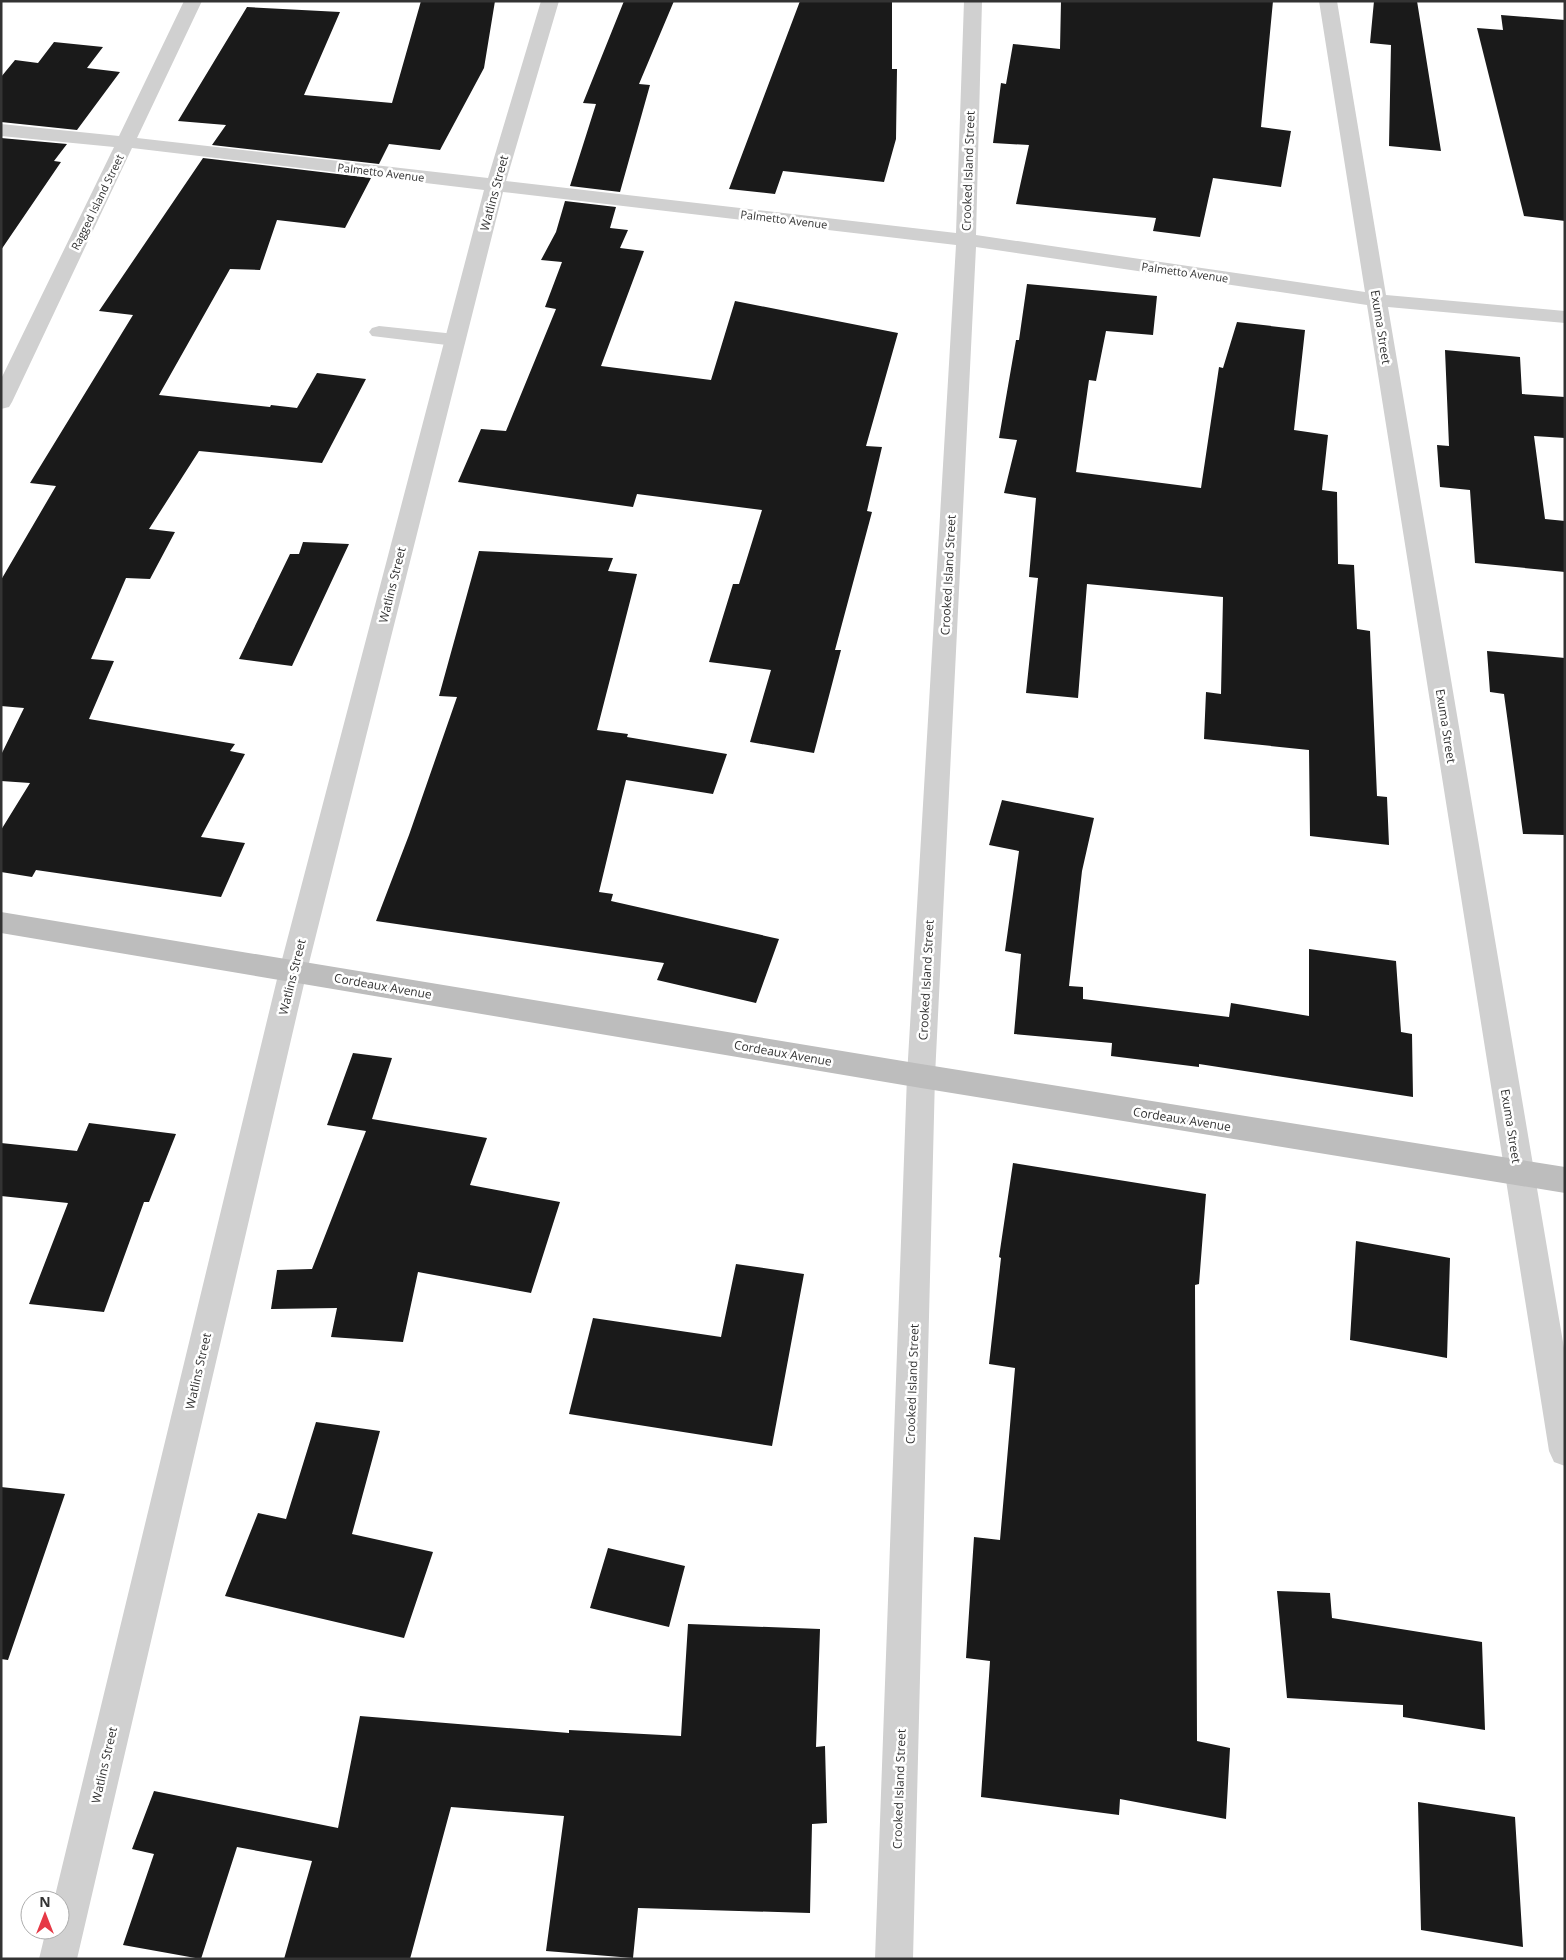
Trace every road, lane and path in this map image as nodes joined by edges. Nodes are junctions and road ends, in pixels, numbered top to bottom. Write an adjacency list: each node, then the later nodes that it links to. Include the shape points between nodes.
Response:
1 (193, 1): 6 (street, Ragged Island Street)
2 (550, 1): 7 (street, Watlins Street)
3 (973, 1): 8 (street, Crooked Island Street)
4 (1328, 1): 9 (street, Exuma Street)
5 (1, 130): 6 (street, Palmetto Avenue)
6 (126, 142): 7 (street, Palmetto Avenue); 13 (street, Ragged Island Street)
7 (495, 186): 8 (street, Palmetto Avenue); 12 (street, Watlins Street)
8 (966, 240): 9 (street, Palmetto Avenue); 16 (street, Crooked Island Street)
9 (1377, 300): 10 (street, Palmetto Avenue); 17 (street, Exuma Street)
10 (1565, 317)
11 (379, 332): 12 (lane)
12 (455, 340): 15 (street, Watlins Street)
13 (1, 402)
14 (1, 922): 15 (street, Cordeaux Avenue)
15 (293, 971): 16 (street, Cordeaux Avenue); 20 (street, Watlins Street)
16 (921, 1076): 17 (street, Cordeaux Avenue); 21 (street, Crooked Island Street)
17 (1519, 1173): 18 (street, Cordeaux Avenue); 19 (street, Exuma Street)
18 (1565, 1180)
19 (1565, 1452)
20 (58, 1959)
21 (894, 1959)

